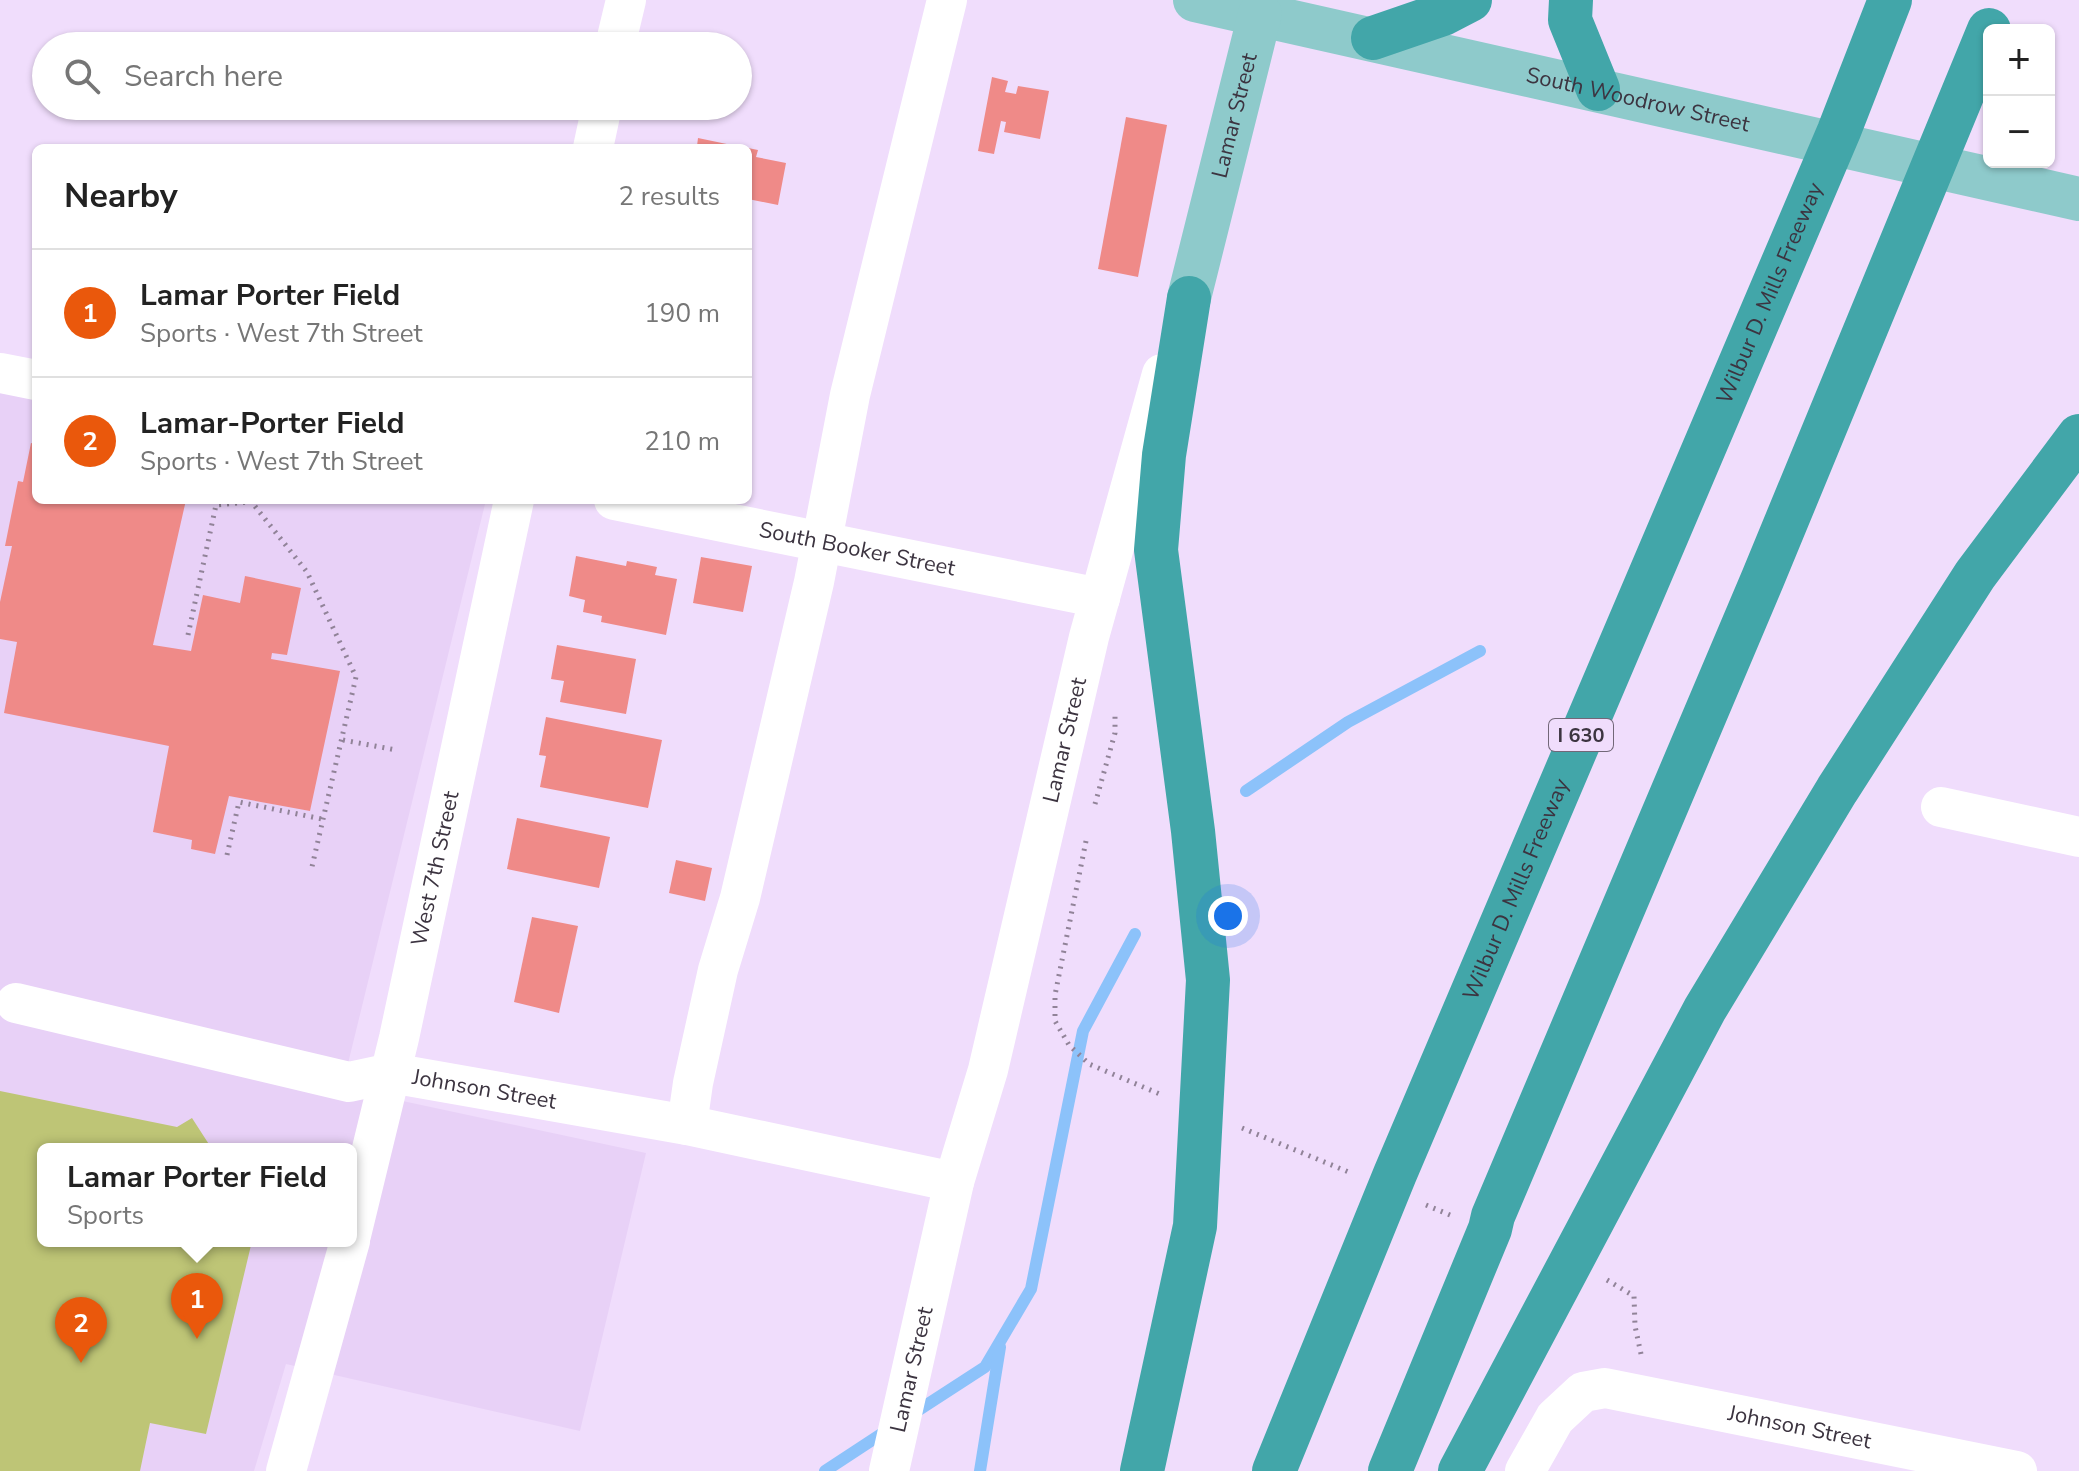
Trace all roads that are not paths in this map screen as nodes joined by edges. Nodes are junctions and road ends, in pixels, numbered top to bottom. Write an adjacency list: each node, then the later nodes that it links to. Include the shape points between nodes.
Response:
1 (626, 0): 10 (street)
2 (947, 0): 23 (street, via 850,395)
3 (1195, 0): 8 (main road, South Woodrow Street)
4 (1470, 0): 11 (highway)
5 (1571, 0): 13 (highway, via 1570,20)
6 (1890, 0): 36 (highway, Wilbur D. Mills Freeway / I 630)
7 (2001, 0): 9 (highway)
8 (1260, 14): 11 (main road, South Woodrow Street); 17 (main road, Lamar Street)
9 (1991, 24)
10 (618, 32)
11 (1373, 38): 13 (main road, South Woodrow Street)
12 (1983, 45): 37 (highway)
13 (1598, 89): 16 (main road, South Woodrow Street)
14 (599, 120): 15 (street)
15 (594, 144)
16 (2079, 199)
17 (1189, 298): 24 (street, Lamar Street, via 1153,401); 35 (highway, via 1164,455 1156,550 1208,980 1195,1226)
18 (0, 373): 19 (street)
19 (32, 379)
20 (2079, 436): 38 (highway, via 1975,575 1714,995)
21 (513, 504): 28 (street, West 7th Street)
22 (634, 504): 23 (street, South Booker Street)
23 (822, 542): 24 (street, South Booker Street); 29 (street, via 740,898 718,970)
24 (1100, 598): 30 (street, Lamar Street, via 988,1070)
25 (1941, 807): 26 (street)
26 (2079, 837)
27 (16, 1003): 28 (street, Johnson Street, via 349,1082)
28 (391, 1073): 29 (street, Johnson Street); 31 (street, West 7th Street)
29 (687, 1125): 30 (street, Johnson Street)
30 (954, 1182): 34 (street, Lamar Street)
31 (357, 1211)
32 (348, 1247): 33 (street)
33 (286, 1471)
34 (889, 1471)
35 (1142, 1471)
36 (1274, 1471)
37 (1390, 1471)
38 (1460, 1471)
39 (1525, 1471): 40 (street, Johnson Street, via 1555,1418 1583,1392 1605,1388)
40 (2017, 1471)

